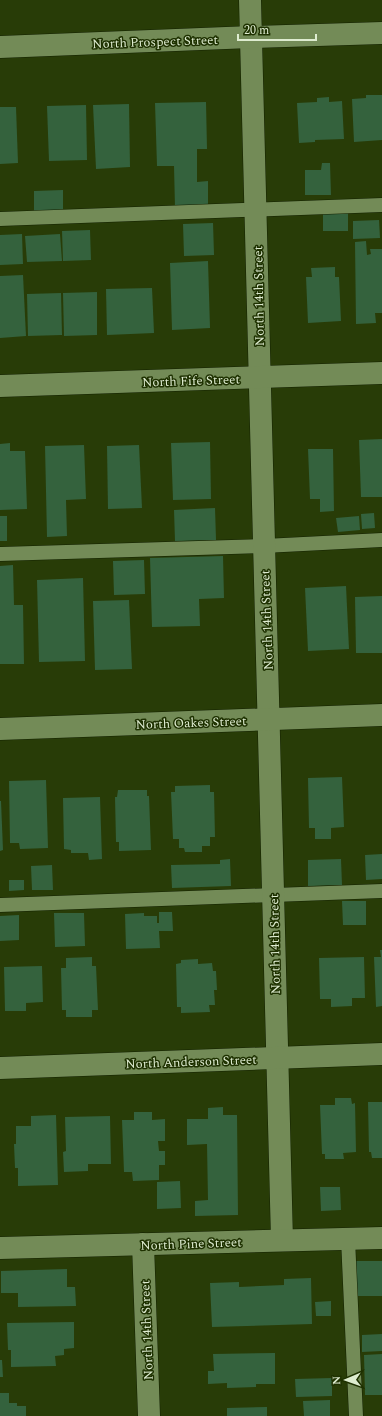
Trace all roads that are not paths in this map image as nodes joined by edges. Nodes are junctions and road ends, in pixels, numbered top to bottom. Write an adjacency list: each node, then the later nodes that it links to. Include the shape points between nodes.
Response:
1 (250, 0): 3 (street, North 14th Street)
2 (382, 33): 3 (street, North Prospect Street)
3 (251, 37): 4 (street, North Prospect Street); 6 (street, North 14th Street)
4 (0, 47)
5 (382, 205): 6 (lane)
6 (256, 209): 7 (lane); 9 (street, North 14th Street)
7 (0, 219)
8 (382, 373): 9 (street, North Fife Street)
9 (260, 377): 10 (street, North Fife Street); 12 (street, North 14th Street)
10 (0, 386)
11 (382, 540): 12 (lane)
12 (264, 546): 13 (lane); 15 (street, North 14th Street)
13 (0, 554)
14 (382, 715): 15 (street, North Oakes Street)
15 (269, 719): 16 (street, North Oakes Street); 18 (street, North 14th Street)
16 (0, 729)
17 (382, 891): 18 (lane)
18 (273, 895): 19 (lane); 21 (street, North 14th Street)
19 (0, 905)
20 (382, 1054): 21 (street, North Anderson Street)
21 (277, 1058): 22 (street, North Anderson Street); 25 (street, North 14th Street)
22 (0, 1068)
23 (382, 1238): 24 (street, North Pine Street)
24 (348, 1239): 25 (street, North Pine Street); 29 (lane)
25 (282, 1240): 26 (street, North Pine Street)
26 (144, 1244): 27 (street, North Pine Street); 28 (street, North 14th Street)
27 (0, 1248)
28 (149, 1416)
29 (356, 1416)

